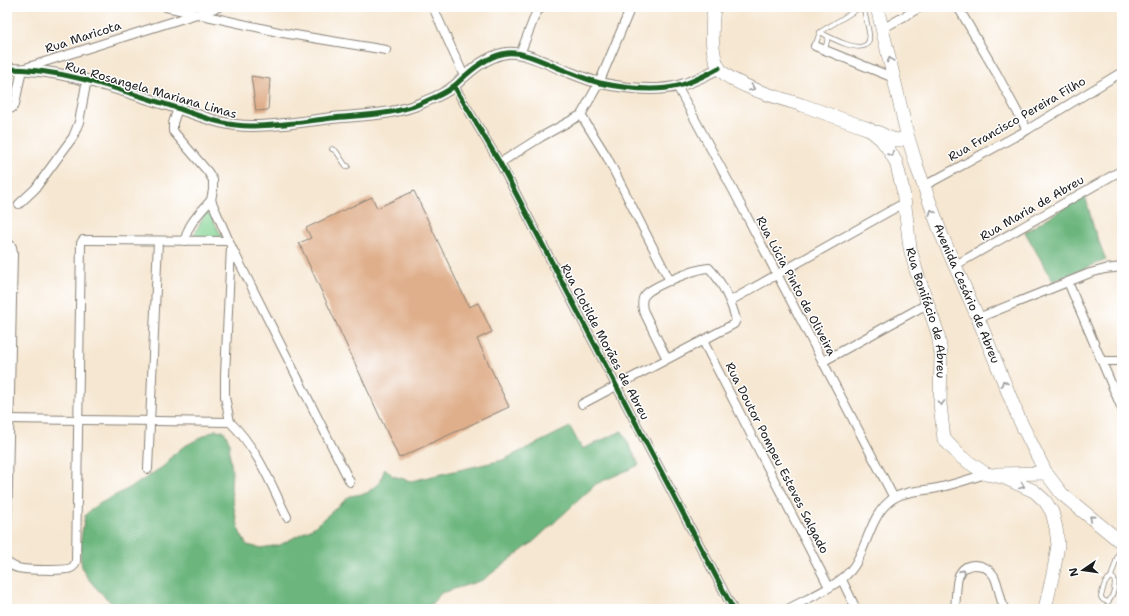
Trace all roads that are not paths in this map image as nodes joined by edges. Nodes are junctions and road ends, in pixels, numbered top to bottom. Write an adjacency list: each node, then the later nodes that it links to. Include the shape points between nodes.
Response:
1 (166, 7): 11 (street)
2 (220, 7): 11 (street)
3 (433, 7): 23 (street)
4 (630, 7): 26 (street)
5 (714, 7): 19 (main road, via 712,33)
6 (862, 7): 13 (lane); 14 (lane, via 869,37 866,45 858,48)
7 (877, 7): 12 (main road, Avenida Cesário de Abreu)
8 (921, 7): 12 (street)
9 (958, 7): 33 (street)
10 (537, 9): 18 (street)
11 (196, 14): 16 (street, Rua Maricota, via 283,33); 21 (street, Rua Maricota)
12 (882, 29): 24 (main road, Avenida Cesário de Abreu, one-way to 12)
13 (820, 32): 14 (lane); 15 (lane)
14 (828, 36): 17 (lane)
15 (815, 46): 17 (street)
16 (386, 50)
17 (825, 50): 24 (street)
18 (520, 54): 23 (street, Rua Rosangela Mariana Limas, via 496,56); 26 (street, Rua Rosangela Mariana Limas)
19 (719, 68): 28 (street, Rua Rosangela Mariana Limas); 32 (main road, Rua Bonifácio de Abreu, one-way to 32, via 731,78 750,87)
20 (7, 69): 21 (street, Rua Rosangela Mariana Limas)
21 (22, 69): 25 (street, Rua Rosangela Mariana Limas); 30 (street, via 15,104)
22 (1122, 72): 33 (street, Rua Francisco Pereira Filho)
23 (464, 76): 27 (street, Rua Rosangela Mariana Limas)
24 (894, 78): 34 (main road, Avenida Cesário de Abreu)
25 (87, 79): 29 (street, Rua Rosangela Mariana Limas); 41 (street, via 79,122 73,137 35,189)
26 (599, 83): 28 (street, Rua Rosangela Mariana Limas, via 630,88); 31 (street)
27 (454, 86): 29 (street, Rua Rosangela Mariana Limas, via 424,103 404,109 268,125 233,126); 36 (street, Rua Clotilde Morães de Abreu)
28 (677, 86): 49 (street, Rua Lúcia Pinto de Oliveira)
29 (178, 108): 40 (street, via 173,131 213,180)
30 (7, 110)
31 (581, 115): 36 (street); 50 (street, via 607,157)
32 (870, 128): 34 (main road, via 894,140 902,139); 42 (main road, Rua Bonifácio de Abreu, one-way to 42, via 896,162)
33 (1027, 130): 39 (street, Rua Francisco Pereira Filho)
34 (907, 133): 39 (main road, Avenida Cesário de Abreu)
35 (332, 150): 37 (lane, via 336,151)
36 (500, 163): 60 (street, Rua Clotilde Morães de Abreu)
37 (348, 166)
38 (1122, 170): 47 (street, Rua Maria de Abreu)
39 (924, 186): 47 (main road, Avenida Cesário de Abreu, one-way to 39)
40 (211, 200): 45 (street, via 191,224); 46 (street)
41 (19, 204)
42 (904, 204): 49 (street); 53 (main road, Rua Bonifácio de Abreu, via 910,248)
43 (7, 241): 63 (street, via 12,247 13,254)
44 (158, 241): 45 (street); 64 (street, via 83,240 81,243); 65 (street)
45 (185, 241): 46 (street)
46 (230, 244): 66 (street, via 225,397); 70 (street)
47 (954, 266): 54 (main road, Avenida Cesário de Abreu)
48 (1122, 267): 51 (street, via 1090,273)
49 (777, 275): 52 (street); 59 (street, Rua Lúcia Pinto de Oliveira)
50 (670, 281): 52 (street, via 709,268 715,273); 56 (street, via 644,295 641,302 648,323)
51 (1068, 282): 54 (street); 57 (street)
52 (730, 301): 55 (street, via 736,320 734,324)
53 (927, 304): 59 (street); 69 (main road, Rua Bonifácio de Abreu, one-way to 69, via 938,334 941,354 940,404 944,439 961,457)
54 (978, 318): 68 (main road, Avenida Cesário de Abreu, one-way to 54, via 1019,419)
55 (703, 341): 56 (street); 78 (street, Rua Doutor Pompeu Esteves Salgado)
56 (667, 359): 60 (street)
57 (1102, 361): 58 (street); 62 (street)
58 (1122, 361)
59 (822, 362): 71 (street, Rua Lúcia Pinto de Oliveira)
60 (616, 385): 61 (street); 79 (street, Rua Clotilde Morães de Abreu)
61 (582, 404)
62 (1122, 409)
63 (9, 419): 64 (street); 73 (street)
64 (77, 420): 65 (street); 75 (street, via 74,566 64,570 27,569 12,566)
65 (149, 421): 66 (street); 67 (street)
66 (230, 422): 72 (street, via 241,432 257,456)
67 (148, 469)
68 (1046, 473): 69 (main road); 74 (main road, Avenida Cesário de Abreu, one-way to 68, via 1062,494)
69 (986, 474): 71 (street, via 933,489 911,491); 84 (main road, Rua Bonifácio de Abreu, one-way to 84, via 1034,491 1052,512 1058,545)
70 (350, 482)
71 (894, 498): 77 (street, via 878,515 854,567)
72 (287, 517)
73 (7, 531)
74 (1122, 543): 76 (lane)
75 (7, 562)
76 (1112, 577): 76 (lane, via 1108,578 1104,585 1101,597 1108,602 1115,585)
77 (842, 580): 78 (street); 81 (street)
78 (828, 587): 80 (street)
79 (733, 609)
80 (788, 609)
81 (856, 609)
82 (955, 609): 83 (street, one-way to 83, via 958,578 961,572 974,564 985,568 994,576)
83 (1004, 609)
84 (1045, 609)

